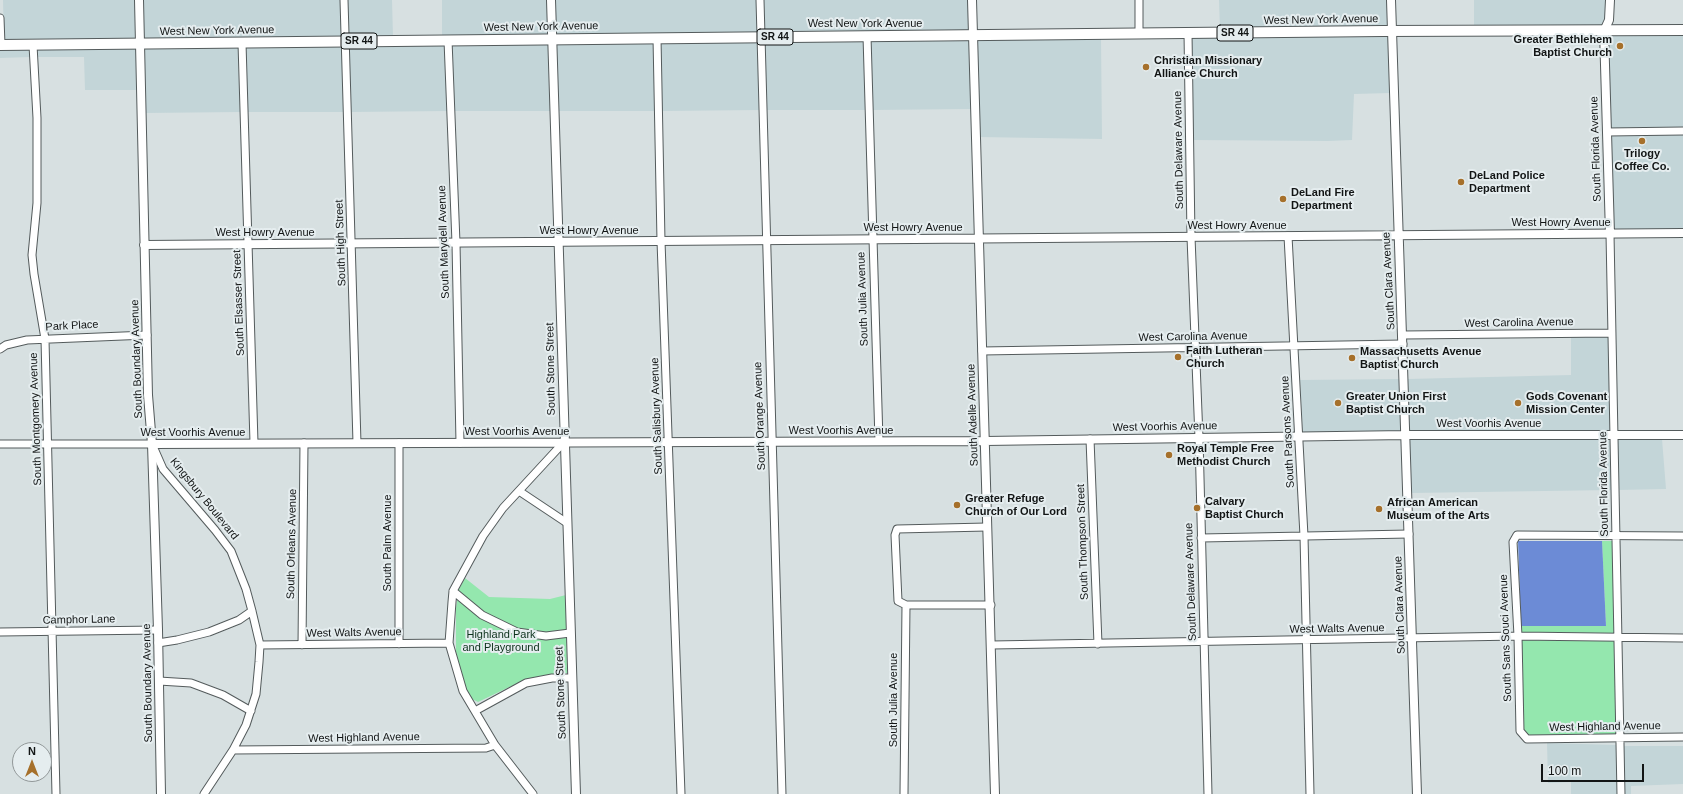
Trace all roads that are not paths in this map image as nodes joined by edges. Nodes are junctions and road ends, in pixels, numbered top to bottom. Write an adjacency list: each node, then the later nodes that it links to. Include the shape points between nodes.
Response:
1 (139, 0): 23 (street, South Boundary Avenue)
2 (344, 0): 21 (street, South High Street)
3 (551, 0): 19 (street, South Stone Street)
4 (760, 0): 17 (street, South Orange Avenue)
5 (972, 0): 15 (street, South Adelle Avenue)
6 (1139, 0): 14 (street)
7 (1391, 0): 11 (street, South Clara Avenue)
8 (1610, 0): 12 (street, South Florida Avenue, via 1609,20)
9 (0, 18): 24 (street)
10 (1683, 30): 12 (main road, West New York Avenue / SR 44)
11 (1392, 31): 12 (main road, West New York Avenue / SR 44); 13 (main road, West New York Avenue / SR 44); 30 (street, South Clara Avenue)
12 (1604, 31): 27 (street, South Florida Avenue)
13 (1188, 33): 14 (main road, West New York Avenue / SR 44); 32 (street, South Delaware Avenue)
14 (1140, 34): 15 (main road, West New York Avenue / SR 44)
15 (972, 35): 16 (main road, West New York Avenue / SR 44); 34 (street, South Adelle Avenue)
16 (867, 36): 17 (main road, West New York Avenue / SR 44); 33 (street, South Julia Avenue)
17 (761, 37): 18 (main road, West New York Avenue / SR 44); 35 (street, South Orange Avenue)
18 (657, 38): 19 (main road, West New York Avenue / SR 44); 36 (street, South Salisbury Avenue)
19 (552, 39): 20 (main road, West New York Avenue / SR 44); 37 (street, South Stone Street)
20 (448, 40): 21 (main road, West New York Avenue / SR 44); 38 (street, South Marydell Avenue)
21 (345, 41): 22 (main road, West New York Avenue / SR 44); 40 (street, South High Street)
22 (242, 43): 23 (main road, West New York Avenue / SR 44); 39 (street, South Elsasser Street)
23 (140, 44): 25 (main road, West New York Avenue / SR 44); 41 (street, South Boundary Avenue)
24 (0, 45): 25 (main road, West New York Avenue / SR 44)
25 (33, 45): 45 (street, South Montgomery Avenue, via 37,118 37,203 32,255)
26 (1683, 131): 27 (street)
27 (1607, 132): 29 (street, South Florida Avenue)
28 (1683, 233): 29 (street, West Howry Avenue)
29 (1610, 234): 30 (street, West Howry Avenue); 42 (street, South Florida Avenue)
30 (1398, 235): 31 (street, West Howry Avenue); 44 (street, South Clara Avenue)
31 (1288, 236): 32 (street, West Howry Avenue); 47 (street, South Parsons Avenue)
32 (1191, 237): 34 (street, West Howry Avenue); 48 (street, South Delaware Avenue)
33 (872, 239): 34 (street, West Howry Avenue); 35 (street, West Howry Avenue); 57 (street, South Julia Avenue)
34 (978, 239): 50 (street, South Adelle Avenue)
35 (767, 240): 36 (street, West Howry Avenue); 61 (street, South Orange Avenue)
36 (661, 241): 37 (street, West Howry Avenue); 60 (street, South Salisbury Avenue)
37 (559, 242): 38 (street, West Howry Avenue); 59 (street, South Stone Street)
38 (456, 243): 40 (street, West Howry Avenue); 66 (street, South Marydell Avenue)
39 (248, 244): 40 (street, West Howry Avenue); 41 (street, West Howry Avenue); 62 (street, South Elsasser Street)
40 (352, 244): 64 (street, South High Street)
41 (144, 245): 43 (street, South Boundary Avenue)
42 (1612, 333): 44 (street, West Carolina Avenue); 52 (street, South Florida Avenue)
43 (147, 335): 45 (street, Park Place); 69 (street, South Boundary Avenue)
44 (1403, 335): 46 (street, South Clara Avenue)
45 (45, 339): 49 (street, Park Place, via 27,340); 68 (street, South Montgomery Avenue)
46 (1403, 344): 47 (street, West Carolina Avenue); 51 (street, South Clara Avenue)
47 (1294, 346): 48 (street, West Carolina Avenue); 54 (street, South Parsons Avenue)
48 (1195, 348): 50 (street, West Carolina Avenue); 55 (street, South Delaware Avenue)
49 (0, 349)
50 (982, 351): 58 (street, South Adelle Avenue)
51 (1406, 435): 52 (street, West Voorhis Avenue); 54 (street, West Voorhis Avenue); 73 (street, South Clara Avenue)
52 (1614, 435): 53 (street, West Voorhis Avenue); 74 (street, South Florida Avenue)
53 (1683, 435)
54 (1300, 437): 55 (street, West Voorhis Avenue); 75 (street, South Parsons Avenue)
55 (1199, 438): 56 (street, West Voorhis Avenue); 77 (street, South Delaware Avenue)
56 (1090, 439): 58 (street, West Voorhis Avenue); 95 (street, South Thompson Street)
57 (879, 441): 58 (street, West Voorhis Avenue); 61 (street, West Voorhis Avenue)
58 (986, 441): 72 (street, South Adelle Avenue)
59 (564, 442): 60 (street, West Voorhis Avenue); 66 (street, West Voorhis Avenue); 70 (street); 71 (street, South Stone Street)
60 (669, 442): 61 (street, West Voorhis Avenue); 113 (street, South Salisbury Avenue)
61 (772, 442): 114 (street, South Orange Avenue)
62 (254, 443): 63 (street, West Voorhis Avenue); 69 (street, West Voorhis Avenue)
63 (304, 443): 64 (street, West Voorhis Avenue); 97 (street, South Orleans Avenue)
64 (357, 443): 65 (street, West Voorhis Avenue)
65 (399, 443): 66 (street, West Voorhis Avenue); 94 (street, South Palm Avenue)
66 (460, 443)
67 (0, 444): 68 (street, West Voorhis Avenue)
68 (48, 444): 69 (street, West Voorhis Avenue); 83 (street, South Montgomery Avenue)
69 (152, 444): 81 (street, Kingsbury Boulevard, via 163,469 231,551); 82 (street, South Boundary Avenue)
70 (519, 491): 71 (street); 78 (street, via 483,536)
71 (567, 523): 85 (street, South Stone Street)
72 (987, 527): 79 (street, via 897,529 895,535 898,601); 80 (street, South Adelle Avenue)
73 (1409, 534): 75 (street); 88 (street, South Clara Avenue)
74 (1616, 535): 76 (street); 86 (street, South Sans Souci Avenue, via 1517,535 1513,542); 87 (street, South Florida Avenue)
75 (1304, 536): 77 (street); 90 (street, South Parsons Avenue)
76 (1683, 536)
77 (1201, 538): 91 (street, South Delaware Avenue)
78 (453, 591): 85 (street, via 482,615 517,632 546,636); 93 (street)
79 (906, 605): 80 (street); 115 (street, South Julia Avenue)
80 (990, 605): 98 (street, South Adelle Avenue)
81 (252, 611): 92 (street, via 239,620 209,632); 96 (street, Kingsbury Boulevard)
82 (158, 630): 83 (street, Camphor Lane); 92 (street, South Boundary Avenue)
83 (52, 631): 84 (street, Camphor Lane); 108 (street, South Montgomery Avenue)
84 (0, 632)
85 (570, 633): 99 (street, South Stone Street)
86 (1518, 636): 87 (street, West Walts Avenue); 88 (street, West Walts Avenue); 105 (street, South Sans Souci Avenue, via 1520,730)
87 (1618, 637): 89 (street, West Walts Avenue); 104 (street, South Florida Avenue)
88 (1411, 638): 90 (street, West Walts Avenue); 119 (street, South Clara Avenue)
89 (1683, 638)
90 (1307, 640): 91 (street, West Walts Avenue); 118 (street, South Parsons Avenue)
91 (1204, 642): 95 (street, West Walts Avenue); 117 (street, South Delaware Avenue)
92 (158, 643): 100 (street, South Boundary Avenue)
93 (449, 643): 94 (street, West Walts Avenue); 102 (street, via 463,691)
94 (399, 644): 97 (street, West Walts Avenue)
95 (1098, 644): 98 (street, West Walts Avenue)
96 (260, 645): 97 (street, West Walts Avenue); 101 (street, Kingsbury Boulevard)
97 (302, 645)
98 (992, 645): 116 (street, South Adelle Avenue)
99 (571, 678): 102 (street, via 552,678 526,683); 112 (street, South Stone Street)
100 (159, 681): 101 (street, via 191,684 222,695); 109 (street, South Boundary Avenue)
101 (252, 711): 107 (street, Kingsbury Boulevard)
102 (475, 711): 106 (street)
103 (1683, 737): 104 (street, West Highland Avenue)
104 (1620, 738): 105 (street, West Highland Avenue); 120 (street, South Florida Avenue)
105 (1527, 739)
106 (495, 745): 107 (street, West Highland Avenue, via 486,748); 111 (street)
107 (233, 750): 110 (street, Kingsbury Boulevard)
108 (56, 794)
109 (161, 794)
110 (204, 794)
111 (533, 794)
112 (576, 794)
113 (680, 794)
114 (782, 794)
115 (904, 794)
116 (995, 794)
117 (1208, 794)
118 (1310, 794)
119 (1417, 794)
120 (1621, 794)

